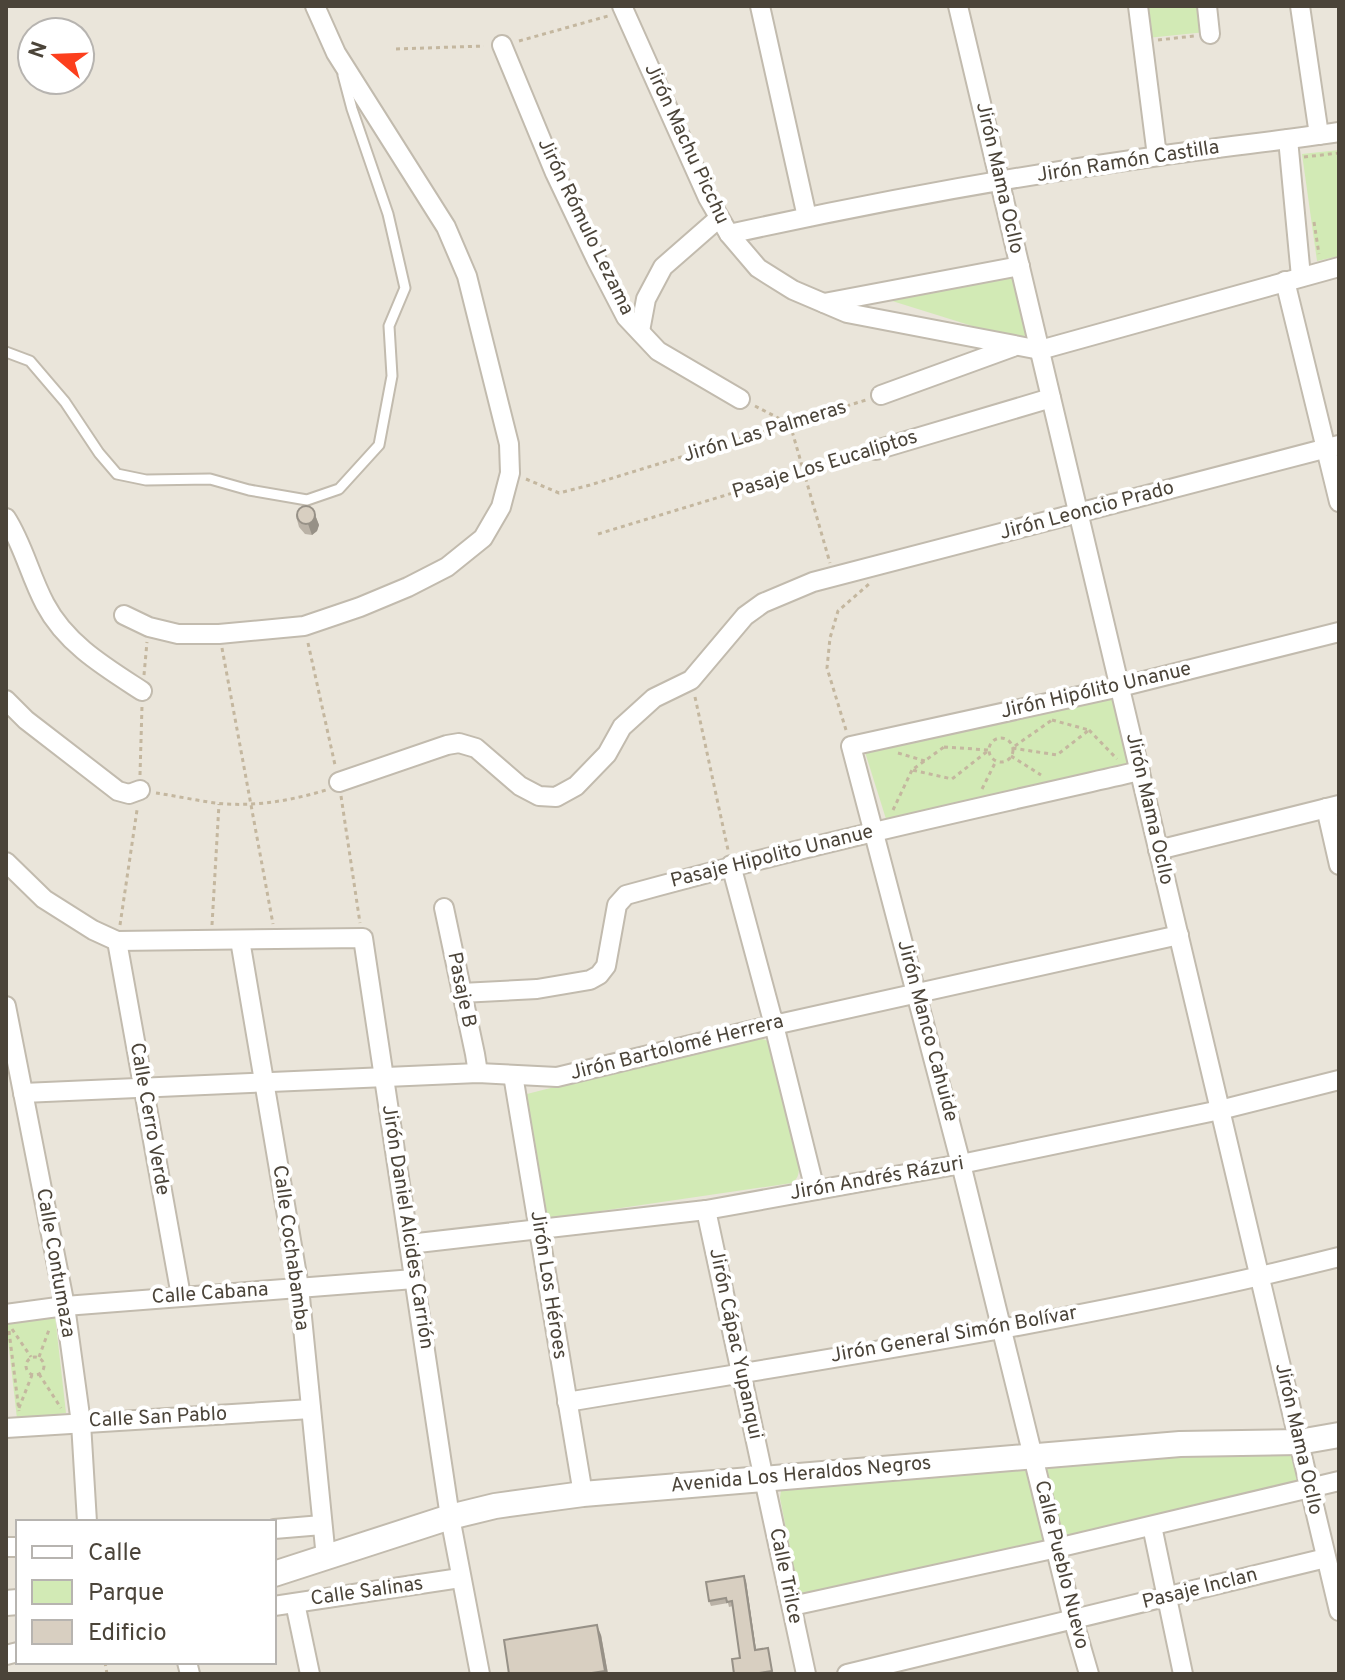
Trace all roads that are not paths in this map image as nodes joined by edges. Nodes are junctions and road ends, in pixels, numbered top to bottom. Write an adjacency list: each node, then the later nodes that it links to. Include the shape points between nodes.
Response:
1 (315, 6): 10 (street)
2 (622, 6): 17 (street, Jirón Machu Picchu)
3 (760, 6): 16 (street)
4 (958, 6): 15 (street, Jirón Mama Ocllo)
5 (1138, 6): 14 (street)
6 (1207, 6): 8 (street)
7 (1300, 6): 12 (street)
8 (1210, 34)
9 (502, 45): 23 (street, Jirón Rómulo Lezama, via 596,259 626,317)
10 (336, 53): 26 (lane, via 388,214 405,288 389,326 392,376 379,445 339,489 307,500 210,479 146,480 117,474 30,361); 35 (street, via 446,227 467,276 509,444 510,473 501,507 483,538 447,567 304,626 178,634)
11 (1339, 132): 12 (street, Jirón Ramón Castilla)
12 (1319, 135): 13 (street, Jirón Ramón Castilla)
13 (1288, 139): 14 (street, Jirón Ramón Castilla); 21 (street)
14 (1157, 156): 15 (street, Jirón Ramón Castilla)
15 (1000, 182): 16 (street, Jirón Ramón Castilla); 20 (street, Jirón Mama Ocllo)
16 (807, 217): 18 (street, Jirón Ramón Castilla)
17 (719, 218): 18 (street, Jirón Machu Picchu); 23 (street, via 663,267 646,299)
18 (729, 234): 22 (street, Jirón Machu Picchu, via 758,268)
19 (1334, 261): 21 (street)
20 (1020, 266): 22 (street); 25 (street, Jirón Mama Ocllo)
21 (1293, 279): 25 (street); 30 (street)
22 (824, 303): 24 (street, Jirón Machu Picchu, via 847,313)
23 (640, 331): 29 (street, Jirón Rómulo Lezama, via 658,351)
24 (1017, 345): 25 (street, Jirón Machu Picchu); 27 (street)
25 (1040, 350): 28 (street, Jirón Mama Ocllo)
26 (6, 352)
27 (881, 395)
28 (1051, 398): 31 (street, Pasaje Los Eucaliptos); 33 (street, Jirón Mama Ocllo)
29 (740, 399)
30 (1332, 446): 32 (street); 33 (street, Jirón Leoncio Prado)
31 (876, 450)
32 (1339, 502)
33 (1079, 513): 37 (street, Jirón Mama Ocllo); 42 (street, Jirón Leoncio Prado, via 834,576 776,598 745,616 691,680 654,698 622,727 607,754 576,786 556,797 539,796 520,786 476,748 459,743)
34 (6, 518): 38 (street, via 45,606 93,659)
35 (124, 615)
36 (1339, 632): 37 (street, Jirón Hipólito Unanue)
37 (1120, 687): 40 (street, Jirón Hipólito Unanue); 41 (street, Jirón Mama Ocllo)
38 (142, 691)
39 (6, 700): 43 (street, via 118,791)
40 (851, 746): 45 (street, Jirón Manco Cahuide)
41 (1140, 771): 45 (street, Pasaje Hipolito Unanue); 46 (street, Jirón Mama Ocllo)
42 (339, 782)
43 (140, 790)
44 (1332, 807): 46 (street); 49 (street)
45 (874, 831): 48 (street, Pasaje Hipolito Unanue); 55 (street, Jirón Manco Cahuide)
46 (1158, 850): 51 (street, Jirón Mama Ocllo)
47 (6, 862): 53 (street, via 44,899)
48 (731, 865): 54 (street, Pasaje Hipolito Unanue, via 626,895 617,905 606,966 590,980); 57 (street)
49 (1339, 865)
50 (444, 908): 54 (street, Pasaje B)
51 (1179, 935): 55 (street, Jirón Bartolomé Herrera); 65 (street, Jirón Mama Ocllo)
52 (240, 940): 53 (street); 60 (street, Jirón Daniel Alcides Carrión, via 363,938); 62 (street, Calle Cochabamba)
53 (117, 941): 63 (street, Calle Cerro Verde)
54 (461, 993): 58 (street, Pasaje B)
55 (917, 993): 57 (street, Jirón Bartolomé Herrera); 66 (street, Jirón Manco Cahuide)
56 (6, 1006): 64 (street, Calle Contumaza)
57 (774, 1025): 59 (street, Jirón Bartolomé Herrera, via 557,1077); 67 (street)
58 (478, 1073): 59 (street, Jirón Bartolomé Herrera); 60 (street, Jirón Bartolomé Herrera)
59 (513, 1075): 69 (street, Jirón Los Héroes)
60 (384, 1077): 62 (street, Jirón Bartolomé Herrera); 70 (street, Jirón Daniel Alcides Carrión)
61 (1339, 1080): 65 (street, Jirón Andrés Rázuri)
62 (264, 1083): 63 (street, Jirón Bartolomé Herrera); 74 (street, Calle Cochabamba)
63 (142, 1088): 64 (street, Jirón Bartolomé Herrera); 75 (street, Calle Cerro Verde)
64 (23, 1093): 76 (street, Calle Contumaza)
65 (1220, 1110): 66 (street, Jirón Andrés Rázuri); 72 (street, Jirón Mama Ocllo)
66 (961, 1164): 67 (street, Jirón Andrés Rázuri); 78 (street, Jirón Manco Cahuide)
67 (815, 1190): 68 (street, Jirón Andrés Rázuri)
68 (706, 1210): 69 (street, Jirón Andrés Rázuri); 79 (street, Jirón Cápac Yupanqui)
69 (538, 1228): 70 (street, Jirón Andrés Rázuri); 80 (street, Jirón Los Héroes)
70 (409, 1244): 73 (street, Jirón Daniel Alcides Carrión)
71 (1339, 1257): 72 (street, Jirón General Simón Bolívar)
72 (1260, 1277): 78 (street, Jirón General Simón Bolívar); 85 (street, Jirón Mama Ocllo)
73 (414, 1279): 74 (street, Calle Cabana); 91 (street, Jirón Daniel Alcides Carrión)
74 (299, 1287): 75 (street, Calle Cabana); 81 (street, Calle Cochabamba)
75 (181, 1296): 76 (street, Calle Cabana)
76 (65, 1306): 77 (street, Calle Cabana); 83 (street, Calle Contumaza)
77 (6, 1314)
78 (1002, 1328): 79 (street, Jirón General Simón Bolívar); 86 (street, Jirón Manco Cahuide)
79 (742, 1373): 80 (street, Jirón General Simón Bolívar); 87 (street, Jirón Cápac Yupanqui)
80 (567, 1402): 90 (street, Jirón Los Héroes)
81 (311, 1409): 83 (street, Calle San Pablo); 93 (street, Calle Cochabamba)
82 (13, 1422): 83 (street, Calle San Pablo)
83 (81, 1423): 92 (street, Calle Contumaza)
84 (1339, 1435): 85 (street, Avenida Los Heraldos Negros)
85 (1299, 1442): 86 (street, Avenida Los Heraldos Negros, via 1180,1444); 89 (street, Jirón Mama Ocllo)
86 (1034, 1456): 87 (street, Avenida Los Heraldos Negros); 96 (street, Calle Pueblo Nuevo)
87 (764, 1478): 90 (street, Avenida Los Heraldos Negros); 104 (street, Calle Trilce)
88 (1339, 1481): 89 (street)
89 (1310, 1487): 94 (street); 98 (street, Jirón Mama Ocllo)
90 (583, 1494): 91 (street, Avenida Los Heraldos Negros)
91 (450, 1517): 97 (street, Avenida Los Heraldos Negros); 100 (street, Jirón Daniel Alcides Carrión)
92 (87, 1520)
93 (322, 1525): 95 (street); 97 (street, Calle Cochabamba)
94 (1152, 1526): 96 (street); 101 (street)
95 (276, 1529)
96 (1057, 1548): 104 (street); 106 (street, Calle Pueblo Nuevo)
97 (326, 1558): 99 (street, Avenida Los Heraldos Negros)
98 (1326, 1558): 101 (street, Pasaje Inclan); 105 (street, Jirón Mama Ocllo)
99 (276, 1573)
100 (460, 1578): 102 (street, Calle Salinas); 108 (street, Jirón Daniel Alcides Carrión)
101 (1167, 1597): 106 (street, Pasaje Inclan); 112 (street)
102 (295, 1603): 103 (street, Calle Salinas); 107 (street)
103 (276, 1606)
104 (792, 1606): 109 (street, Calle Trilce)
105 (1339, 1611)
106 (1073, 1619): 110 (street, Pasaje Inclan); 111 (street, Calle Pueblo Nuevo)
107 (310, 1674)
108 (480, 1674)
109 (806, 1674)
110 (847, 1674)
111 (1089, 1674)
112 (1183, 1674)

